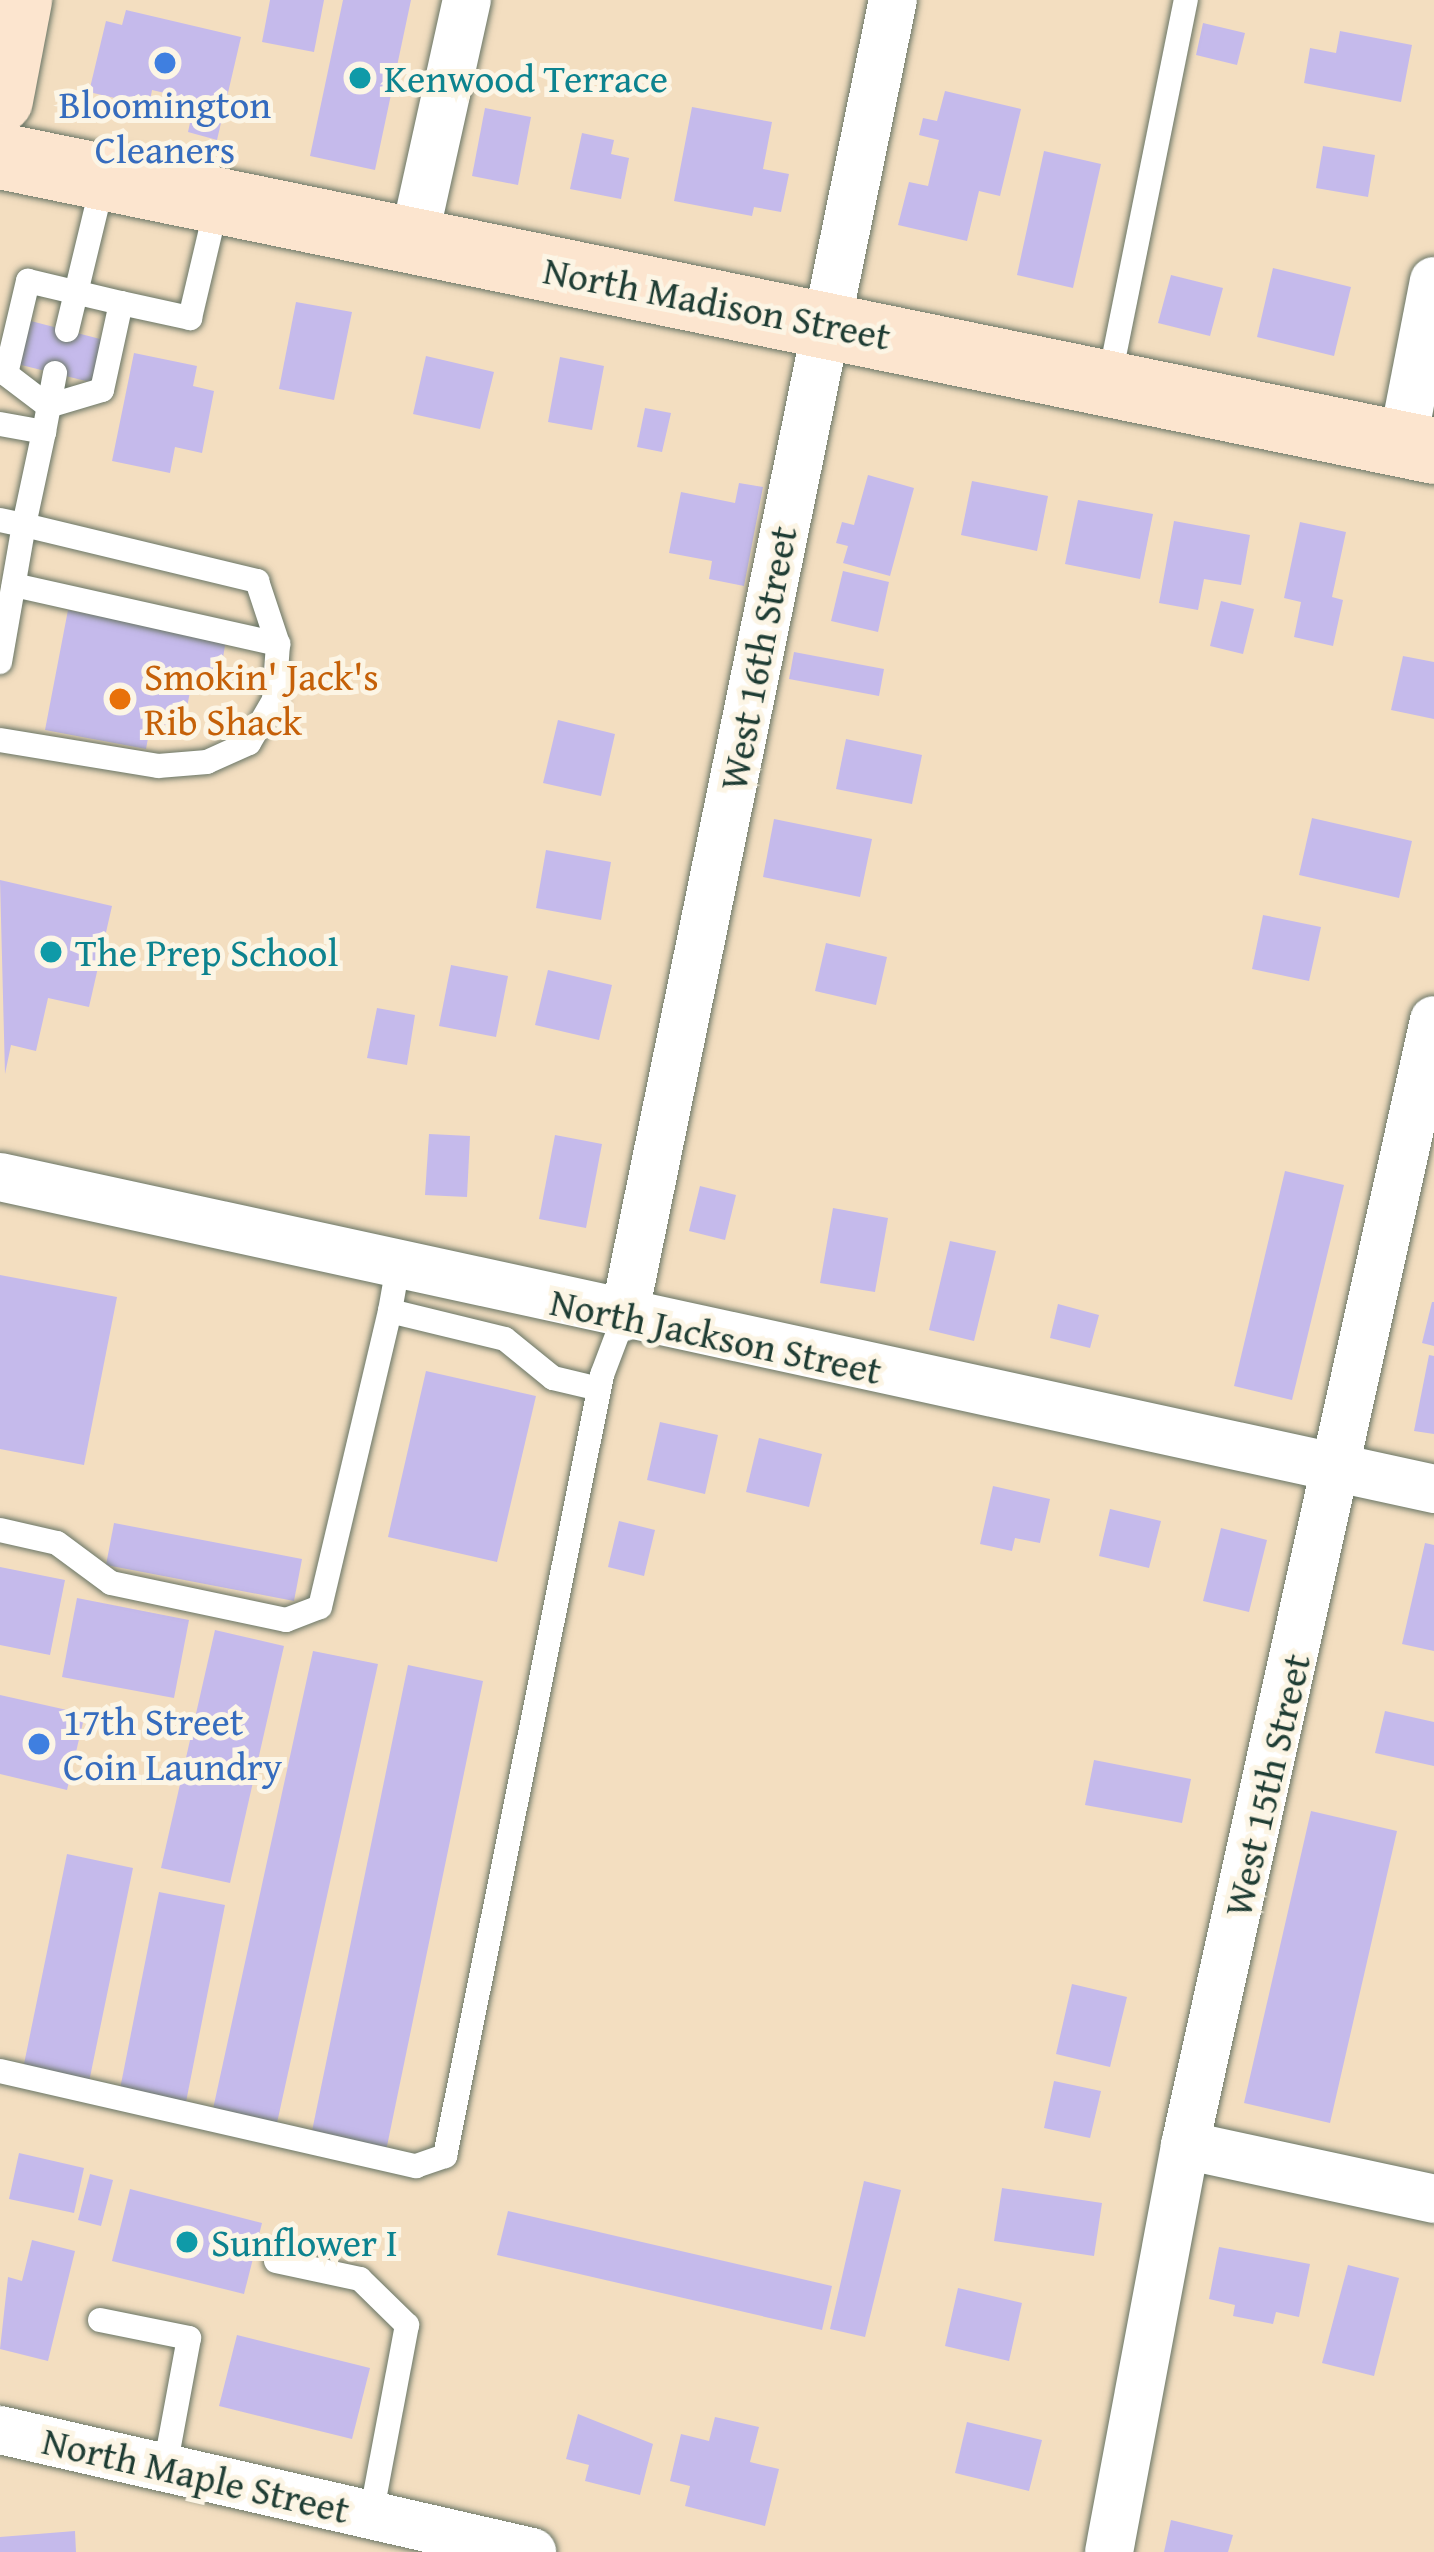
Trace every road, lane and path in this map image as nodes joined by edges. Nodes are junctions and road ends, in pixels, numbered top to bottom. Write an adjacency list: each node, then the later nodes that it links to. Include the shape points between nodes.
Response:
1 (19, 0): 5 (street)
2 (467, 0): 9 (street)
3 (893, 0): 15 (street, West 16th Street)
4 (1186, 0): 18 (lane)
5 (0, 100)
6 (0, 156): 7 (street, North Madison Street)
7 (104, 178): 8 (street, North Madison Street); 13 (lane)
8 (217, 202): 9 (street, North Madison Street); 14 (lane, via 190,318)
9 (413, 243): 15 (street, North Madison Street)
10 (0, 275): 11 (lane)
11 (28, 281): 13 (lane); 19 (lane, via 6,374)
12 (1434, 281): 22 (street)
13 (75, 292): 14 (lane); 16 (lane)
14 (121, 304): 19 (lane, via 102,390)
15 (825, 323): 18 (street, North Madison Street); 31 (street, West 16th Street)
16 (67, 330)
17 (55, 373): 19 (lane)
18 (1108, 383): 22 (street, North Madison Street)
19 (48, 406): 21 (lane)
20 (0, 424): 21 (lane)
21 (44, 432): 23 (lane)
22 (1418, 448)
23 (12, 522): 24 (lane); 25 (lane, via 256,581)
24 (14, 585): 25 (lane); 26 (lane)
25 (278, 644): 27 (lane, via 274,700 249,743 207,762 158,766)
26 (0, 662)
27 (0, 740)
28 (1434, 1020): 33 (street, West 15th Street)
29 (0, 1177): 30 (street, North Jackson Street)
30 (394, 1289): 31 (street, North Jackson Street); 32 (lane, via 505,1339 553,1378); 35 (lane, via 320,1606 286,1620 111,1583 57,1543)
31 (624, 1317): 32 (lane); 33 (street, North Jackson Street)
32 (599, 1389): 36 (lane, via 445,2156 416,2166)
33 (1340, 1468): 34 (street, North Jackson Street); 37 (street, West 15th Street)
34 (1434, 1489)
35 (0, 1530)
36 (0, 2071)
37 (1185, 2144): 38 (street); 45 (street, West 15th Street)
38 (1434, 2199)
39 (276, 2261): 43 (lane, via 360,2279 406,2325)
40 (100, 2320): 42 (lane, via 189,2338)
41 (0, 2430): 42 (street, North Maple Street)
42 (165, 2468): 43 (street, North Maple Street)
43 (371, 2515): 44 (street, North Maple Street)
44 (532, 2552)
45 (1109, 2552)

